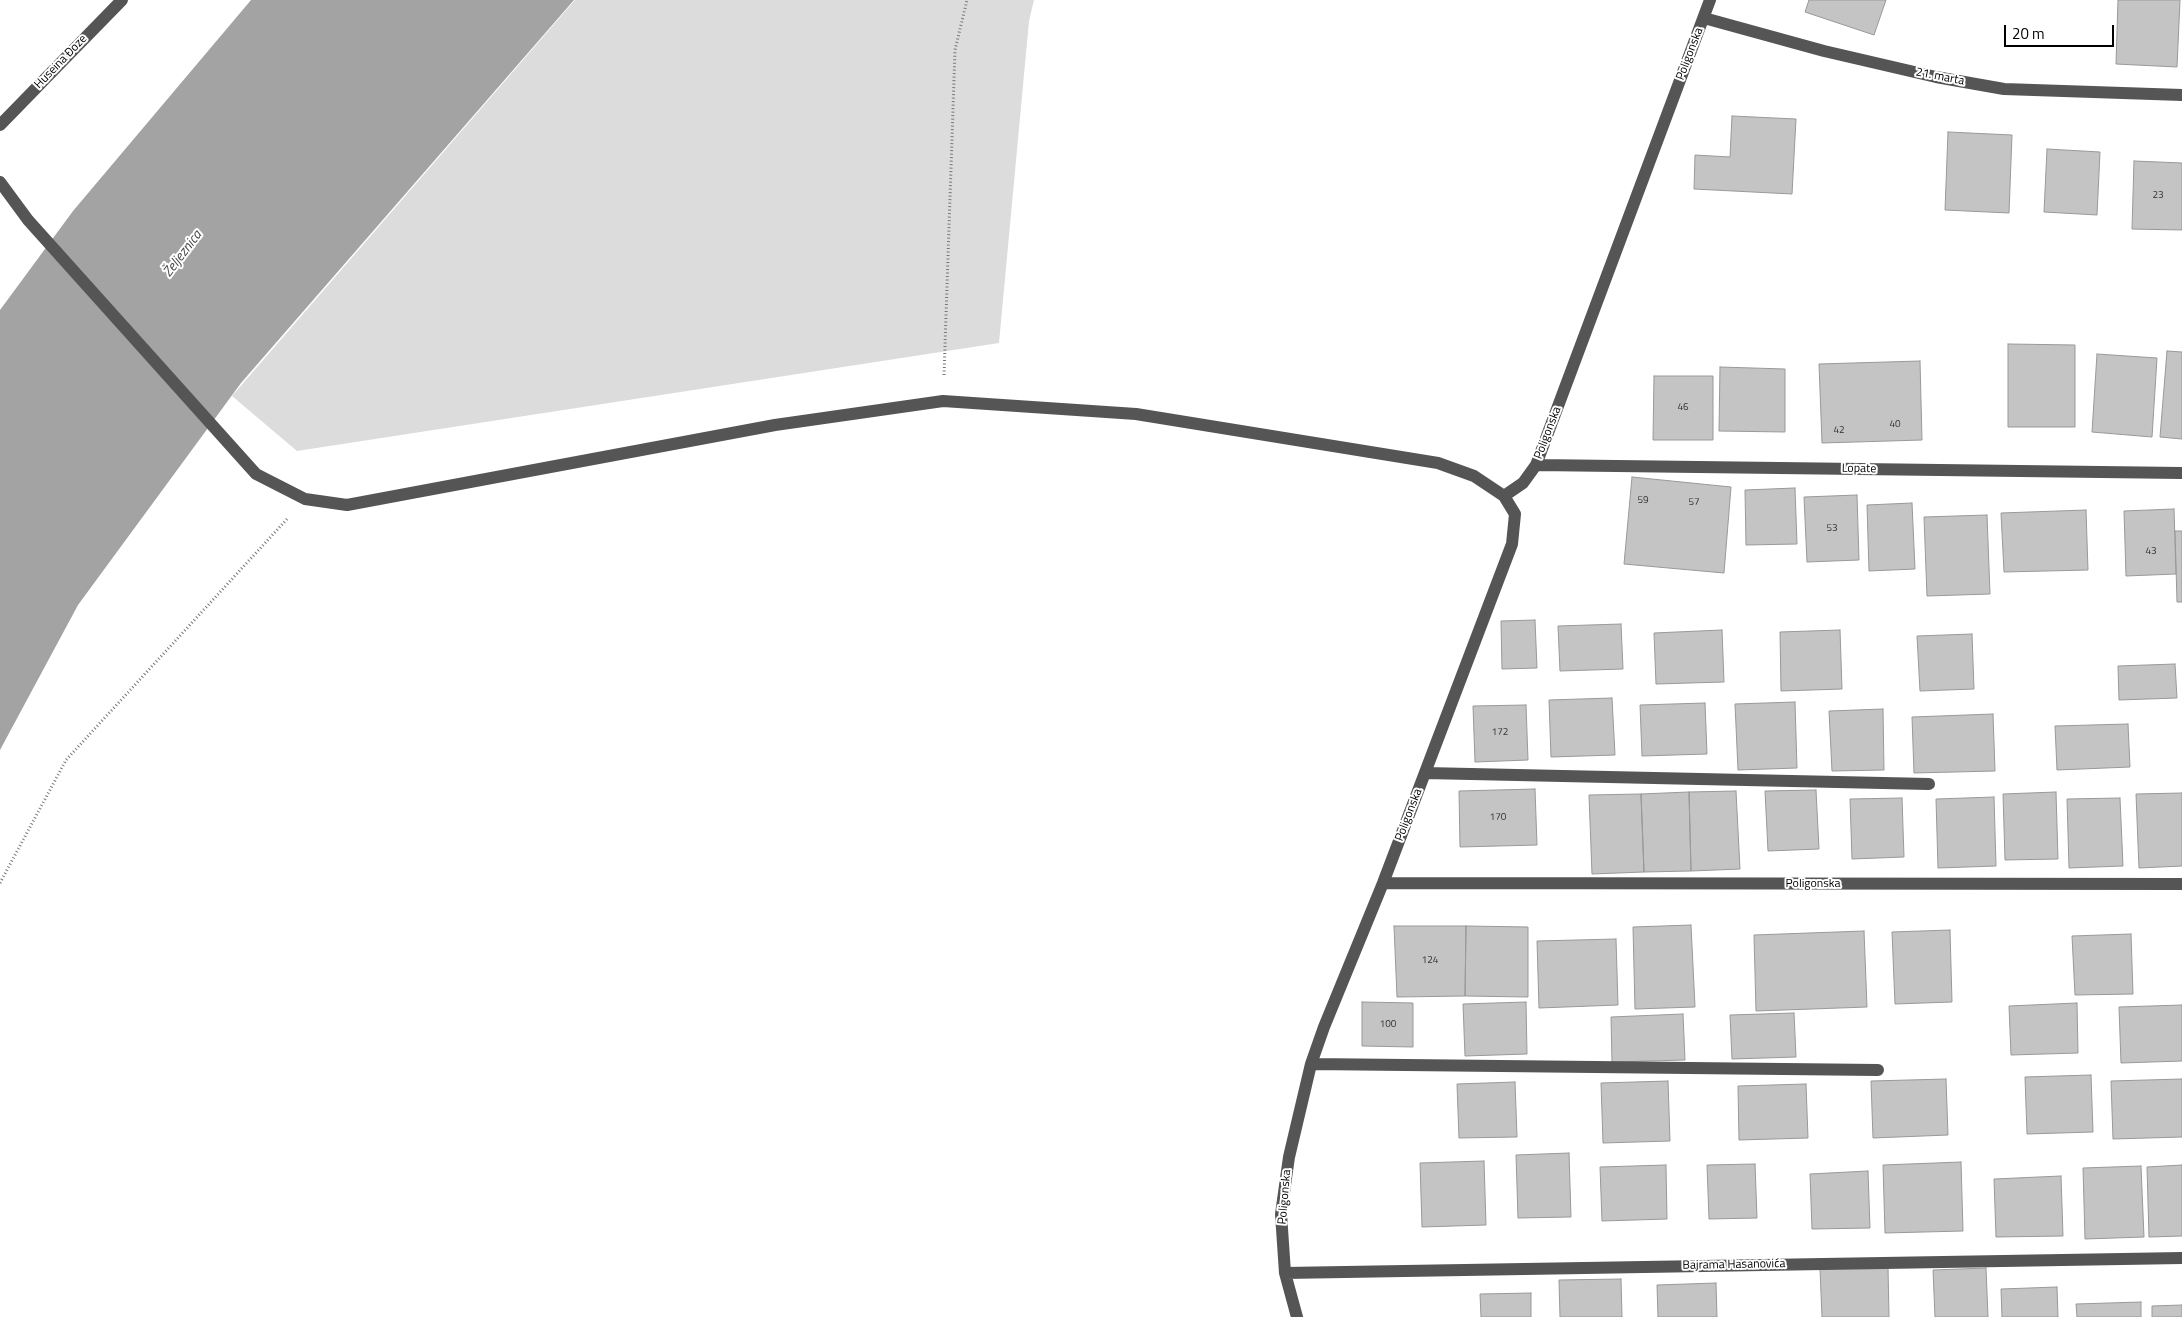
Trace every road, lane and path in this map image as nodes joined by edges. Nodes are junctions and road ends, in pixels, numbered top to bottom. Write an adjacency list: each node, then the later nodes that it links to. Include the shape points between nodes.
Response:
1 (122, 0): 6 (street, Huseina Đoze)
2 (967, 0): 8 (path, via 955,50)
3 (1710, 0): 4 (street, Poligonska)
4 (1704, 18): 5 (street, 21. marta, via 1842,55 2004,89); 9 (street, Poligonska)
5 (2182, 95)
6 (0, 125)
7 (0, 182): 12 (street, via 28,220 256,474)
8 (943, 401): 11 (street, via 1136,414 1438,463 1474,476); 12 (street, via 775,425 347,505)
9 (1536, 465): 10 (street, Lopate); 11 (street, Poligonska, via 1523,483)
10 (2182, 473)
11 (1504, 496): 13 (street, Poligonska, via 1515,514 1512,544)
12 (305, 499): 16 (path, via 66,760)
13 (1425, 773): 14 (street); 15 (street, Poligonska)
14 (1929, 784)
15 (1383, 883): 17 (street, Poligonska); 18 (street, Poligonska)
16 (0, 884)
17 (2182, 884)
18 (1311, 1064): 19 (street); 21 (street, Poligonska, via 1289,1157 1281,1214)
19 (1878, 1070)
20 (2182, 1258): 21 (street, Bajrama Hasanovića)
21 (1285, 1273): 22 (street, Poligonska)
22 (1296, 1317)

